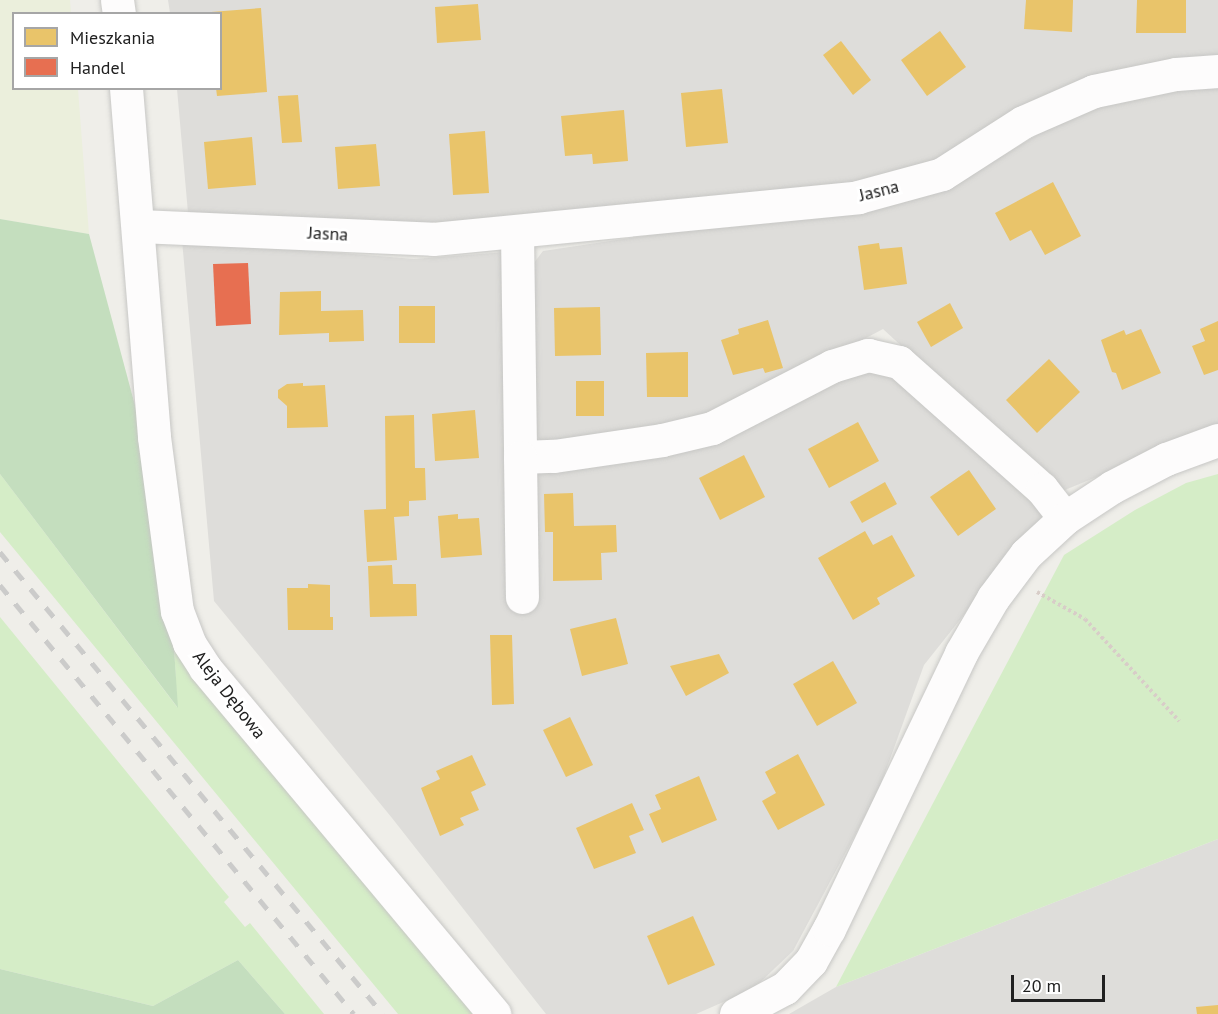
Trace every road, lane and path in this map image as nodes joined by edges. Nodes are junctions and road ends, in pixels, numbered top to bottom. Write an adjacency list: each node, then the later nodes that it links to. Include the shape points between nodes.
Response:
1 (1218, 71): 4 (street, Jasna, via 1176,74 1094,91 1023,122 942,174 858,197)
2 (126, 90): 3 (street, Aleja Dębowa)
3 (139, 226): 4 (street, Jasna, via 433,239); 11 (street, Aleja Dębowa, via 154,436 177,611 189,643 205,668)
4 (517, 232): 6 (street)
5 (1218, 440): 7 (street, via 1166,459 1112,487)
6 (520, 457): 7 (street, via 554,456 662,440 712,428 832,366 868,355 899,362 1042,489); 9 (street)
7 (1065, 518): 12 (street, via 1026,554 993,598 961,653 811,961 785,988)
8 (1029, 588): 10 (path, via 1085,620)
9 (522, 597)
10 (1179, 722)
11 (494, 1014)
12 (736, 1014)

